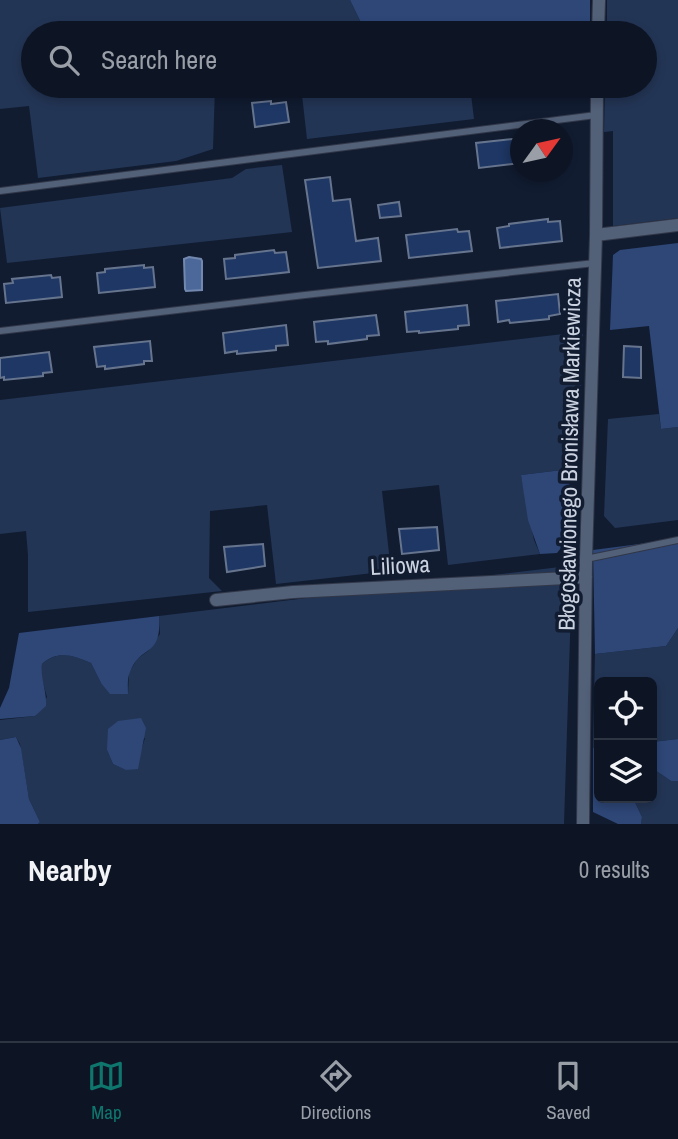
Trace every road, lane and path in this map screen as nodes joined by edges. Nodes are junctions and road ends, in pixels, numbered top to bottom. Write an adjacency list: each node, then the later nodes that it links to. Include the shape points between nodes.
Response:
1 (599, 0): 2 (street)
2 (598, 21)
3 (597, 98): 4 (street, Błogosławionego Bronisława Markiewicza)
4 (596, 115): 5 (lane); 7 (street, Błogosławionego Bronisława Markiewicza)
5 (0, 191)
6 (678, 225): 7 (street)
7 (597, 234): 8 (street, Błogosławionego Bronisława Markiewicza)
8 (595, 263): 9 (lane); 11 (street, Błogosławionego Bronisława Markiewicza)
9 (0, 331)
10 (678, 540): 11 (lane)
11 (586, 559): 12 (street, Błogosławionego Bronisława Markiewicza)
12 (586, 577): 13 (street, Liliowa); 14 (street, Błogosławionego Bronisława Markiewicza)
13 (216, 600)
14 (583, 824)

